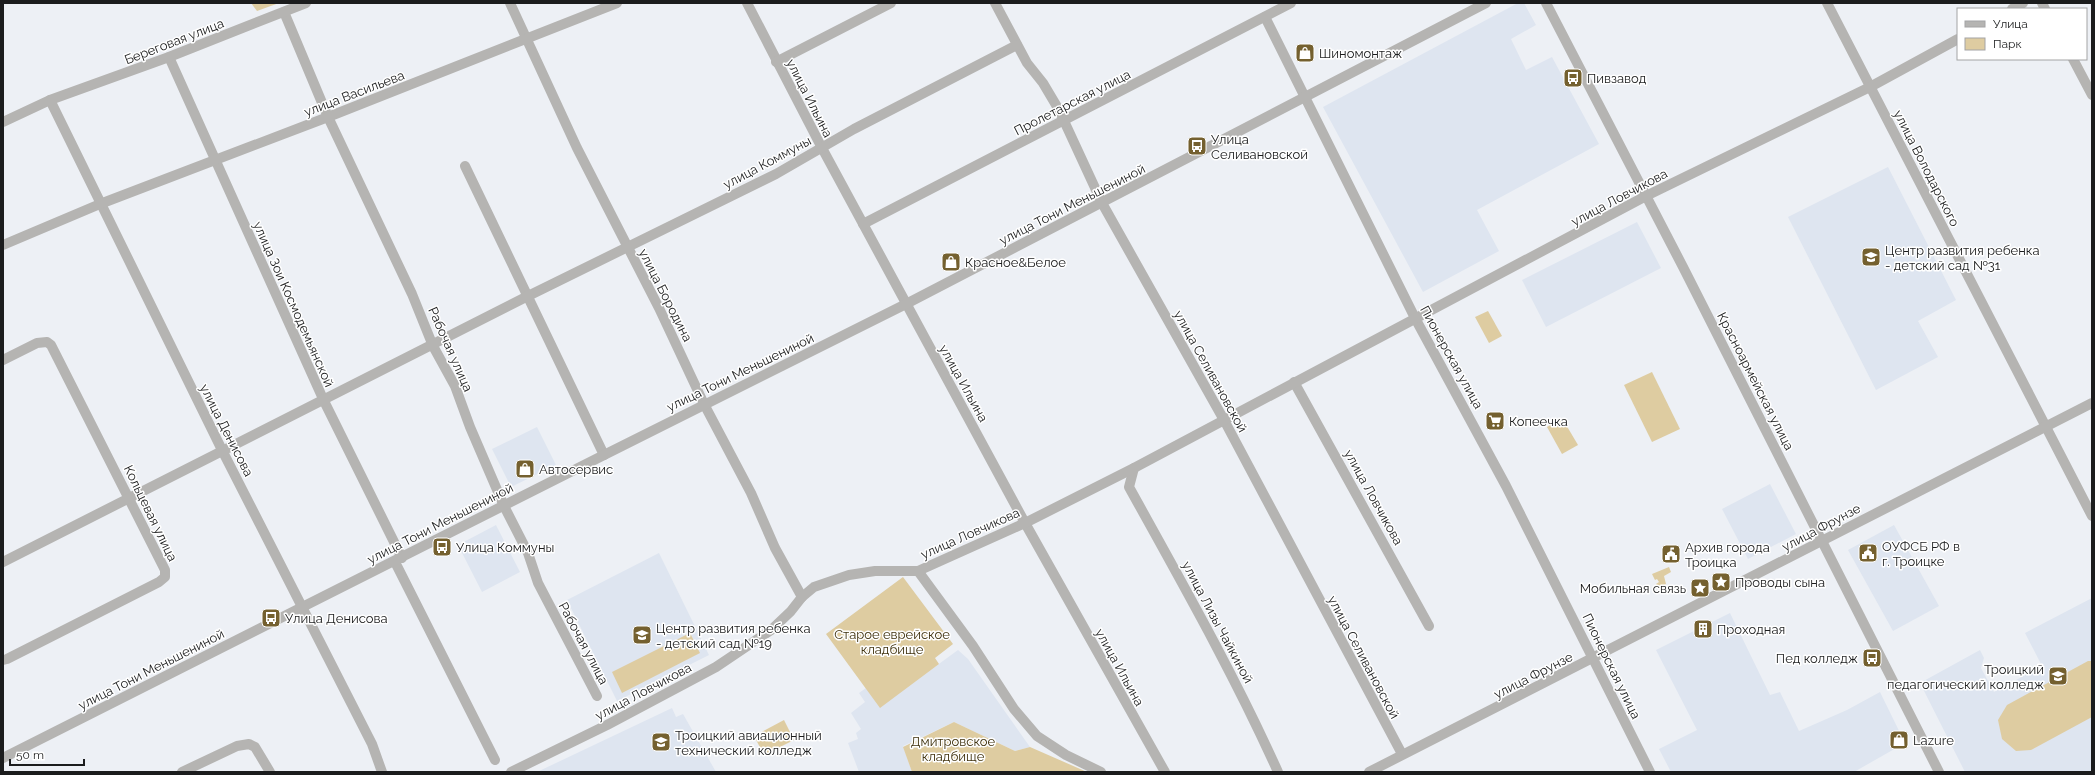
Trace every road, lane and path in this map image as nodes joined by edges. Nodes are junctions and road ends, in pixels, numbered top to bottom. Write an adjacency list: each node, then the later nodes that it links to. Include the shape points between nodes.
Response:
1 (306, 3): 13 (street, Береговая улица)
2 (510, 3): 15 (street, улица Бородина)
3 (617, 3): 15 (street, улица Васильева)
4 (748, 3): 20 (street, улица Ильина)
5 (892, 3): 20 (street)
6 (995, 3): 17 (street, улица Селивановской)
7 (1291, 3): 14 (street, Пролетарская улица)
8 (1486, 3): 23 (street, улица Тони Меньшениной)
9 (1546, 3): 31 (street, Красноармейская улица)
10 (1827, 3): 21 (street, улица Володарского)
11 (2023, 3): 12 (street)
12 (2014, 8)
13 (284, 12): 18 (street, Береговая улица); 25 (street, Рабочая улица)
14 (1265, 17): 23 (street, Пионерская улица); 26 (street, Пролетарская улица)
15 (526, 39): 25 (street, улица Васильева); 36 (street, улица Бородина)
16 (1957, 40): 21 (street, улица Ловчикова)
17 (1017, 45): 26 (street, улица Селивановской, via 1051,96); 28 (street, улица Коммуны)
18 (169, 57): 24 (street, Береговая улица); 29 (street, улица Зои Космодемьянской)
19 (2074, 60): 22 (street)
20 (776, 62): 28 (street, улица Ильина)
21 (1870, 87): 31 (street, улица Ловчикова); 47 (street, улица Володарского)
22 (2092, 95)
23 (1305, 97): 33 (street, улица Тони Меньшениной); 39 (street, Пионерская улица)
24 (50, 100): 27 (street, Береговая улица); 32 (street, улица Денисова)
25 (328, 117): 29 (street, улица Васильева); 40 (street, Рабочая улица, via 412,294)
26 (1064, 121): 33 (street, улица Селивановской); 34 (street, Пролетарская улица)
27 (3, 122)
28 (822, 148): 34 (street, улица Ильина); 36 (street, улица Коммуны, via 776,174)
29 (215, 160): 32 (street, улица Васильева); 43 (street, улица Зои Космодемьянской)
30 (465, 166): 37 (street)
31 (1646, 196): 39 (street, улица Ловчикова); 57 (street, Красноармейская улица)
32 (100, 204): 35 (street, улица Васильева); 48 (street, улица Денисова)
33 (1102, 204): 38 (street, улица Тони Меньшениной); 46 (street, улица Селивановской)
34 (863, 224): 38 (street, улица Ильина)
35 (3, 245)
36 (628, 248): 37 (street, улица Коммуны); 45 (street, улица Бородина, via 660,308)
37 (526, 297): 40 (street, улица Коммуны); 49 (street)
38 (906, 304): 45 (street, улица Тони Меньшениной); 56 (street, улица Ильина)
39 (1415, 318): 42 (street, улица Ловчикова); 64 (street, Пионерская улица, via 1506,486)
40 (433, 346): 43 (street, улица Коммуны); 54 (street, Рабочая улица, via 455,386)
41 (3, 360): 53 (street, Кольцевая улица, via 37,343 46,342 51,345)
42 (1294, 382): 46 (street, улица Ловчикова); 63 (street, улица Ловчикова)
43 (324, 401): 48 (street, улица Коммуны); 58 (street, улица Зои Космодемьянской)
44 (2092, 403): 47 (street, улица Фрунзе)
45 (704, 404): 49 (street, улица Тони Меньшениной); 61 (street, улица Бородина)
46 (1224, 420): 50 (street, улица Ловчикова); 67 (street, улица Селивановской)
47 (2047, 427): 55 (street, улица Володарского); 57 (street, улица Фрунзе)
48 (223, 452): 53 (street, улица Коммуны); 62 (street, улица Денисова)
49 (604, 455): 54 (street, улица Тони Меньшениной)
50 (1134, 468): 51 (street, улица Ловчикова); 52 (street)
51 (1114, 479): 52 (street); 56 (street, улица Ловчикова)
52 (1129, 487): 76 (street, улица Лизы Чайкиной, via 1213,638 1255,720)
53 (129, 497): 59 (street, улица Коммуны); 65 (street, Кольцевая улица, via 165,570 165,577)
54 (504, 506): 58 (street, улица Тони Меньшениной); 66 (street, Рабочая улица, via 528,553 538,583)
55 (2092, 516)
56 (1025, 523): 60 (street, улица Ловчикова); 75 (street, улица Ильина)
57 (1822, 541): 64 (street, улица Фрунзе); 79 (street, Красноармейская улица)
58 (398, 560): 62 (street, улица Тони Меньшениной); 69 (street)
59 (3, 562)
60 (918, 571): 61 (street, улица Ловчикова, via 875,571 849,575 814,587); 74 (street, via 973,646 1014,709 1038,736 1066,755)
61 (802, 597): 73 (street, улица Ловчикова, via 771,630 716,667)
62 (303, 607): 68 (street, улица Тони Меньшениной); 72 (street, улица Денисова, via 372,744)
63 (1429, 626)
64 (1594, 658): 67 (street, улица Фрунзе); 78 (street, Пионерская улица)
65 (3, 660)
66 (596, 696)
67 (1402, 754): 77 (street, улица Фрунзе)
68 (3, 758)
69 (496, 760)
70 (182, 772): 71 (street, via 243,744 255,747)
71 (270, 772)
72 (382, 772)
73 (511, 772)
74 (1101, 772)
75 (1165, 772)
76 (1278, 772)
77 (1369, 772)
78 (1650, 772)
79 (1940, 772)

